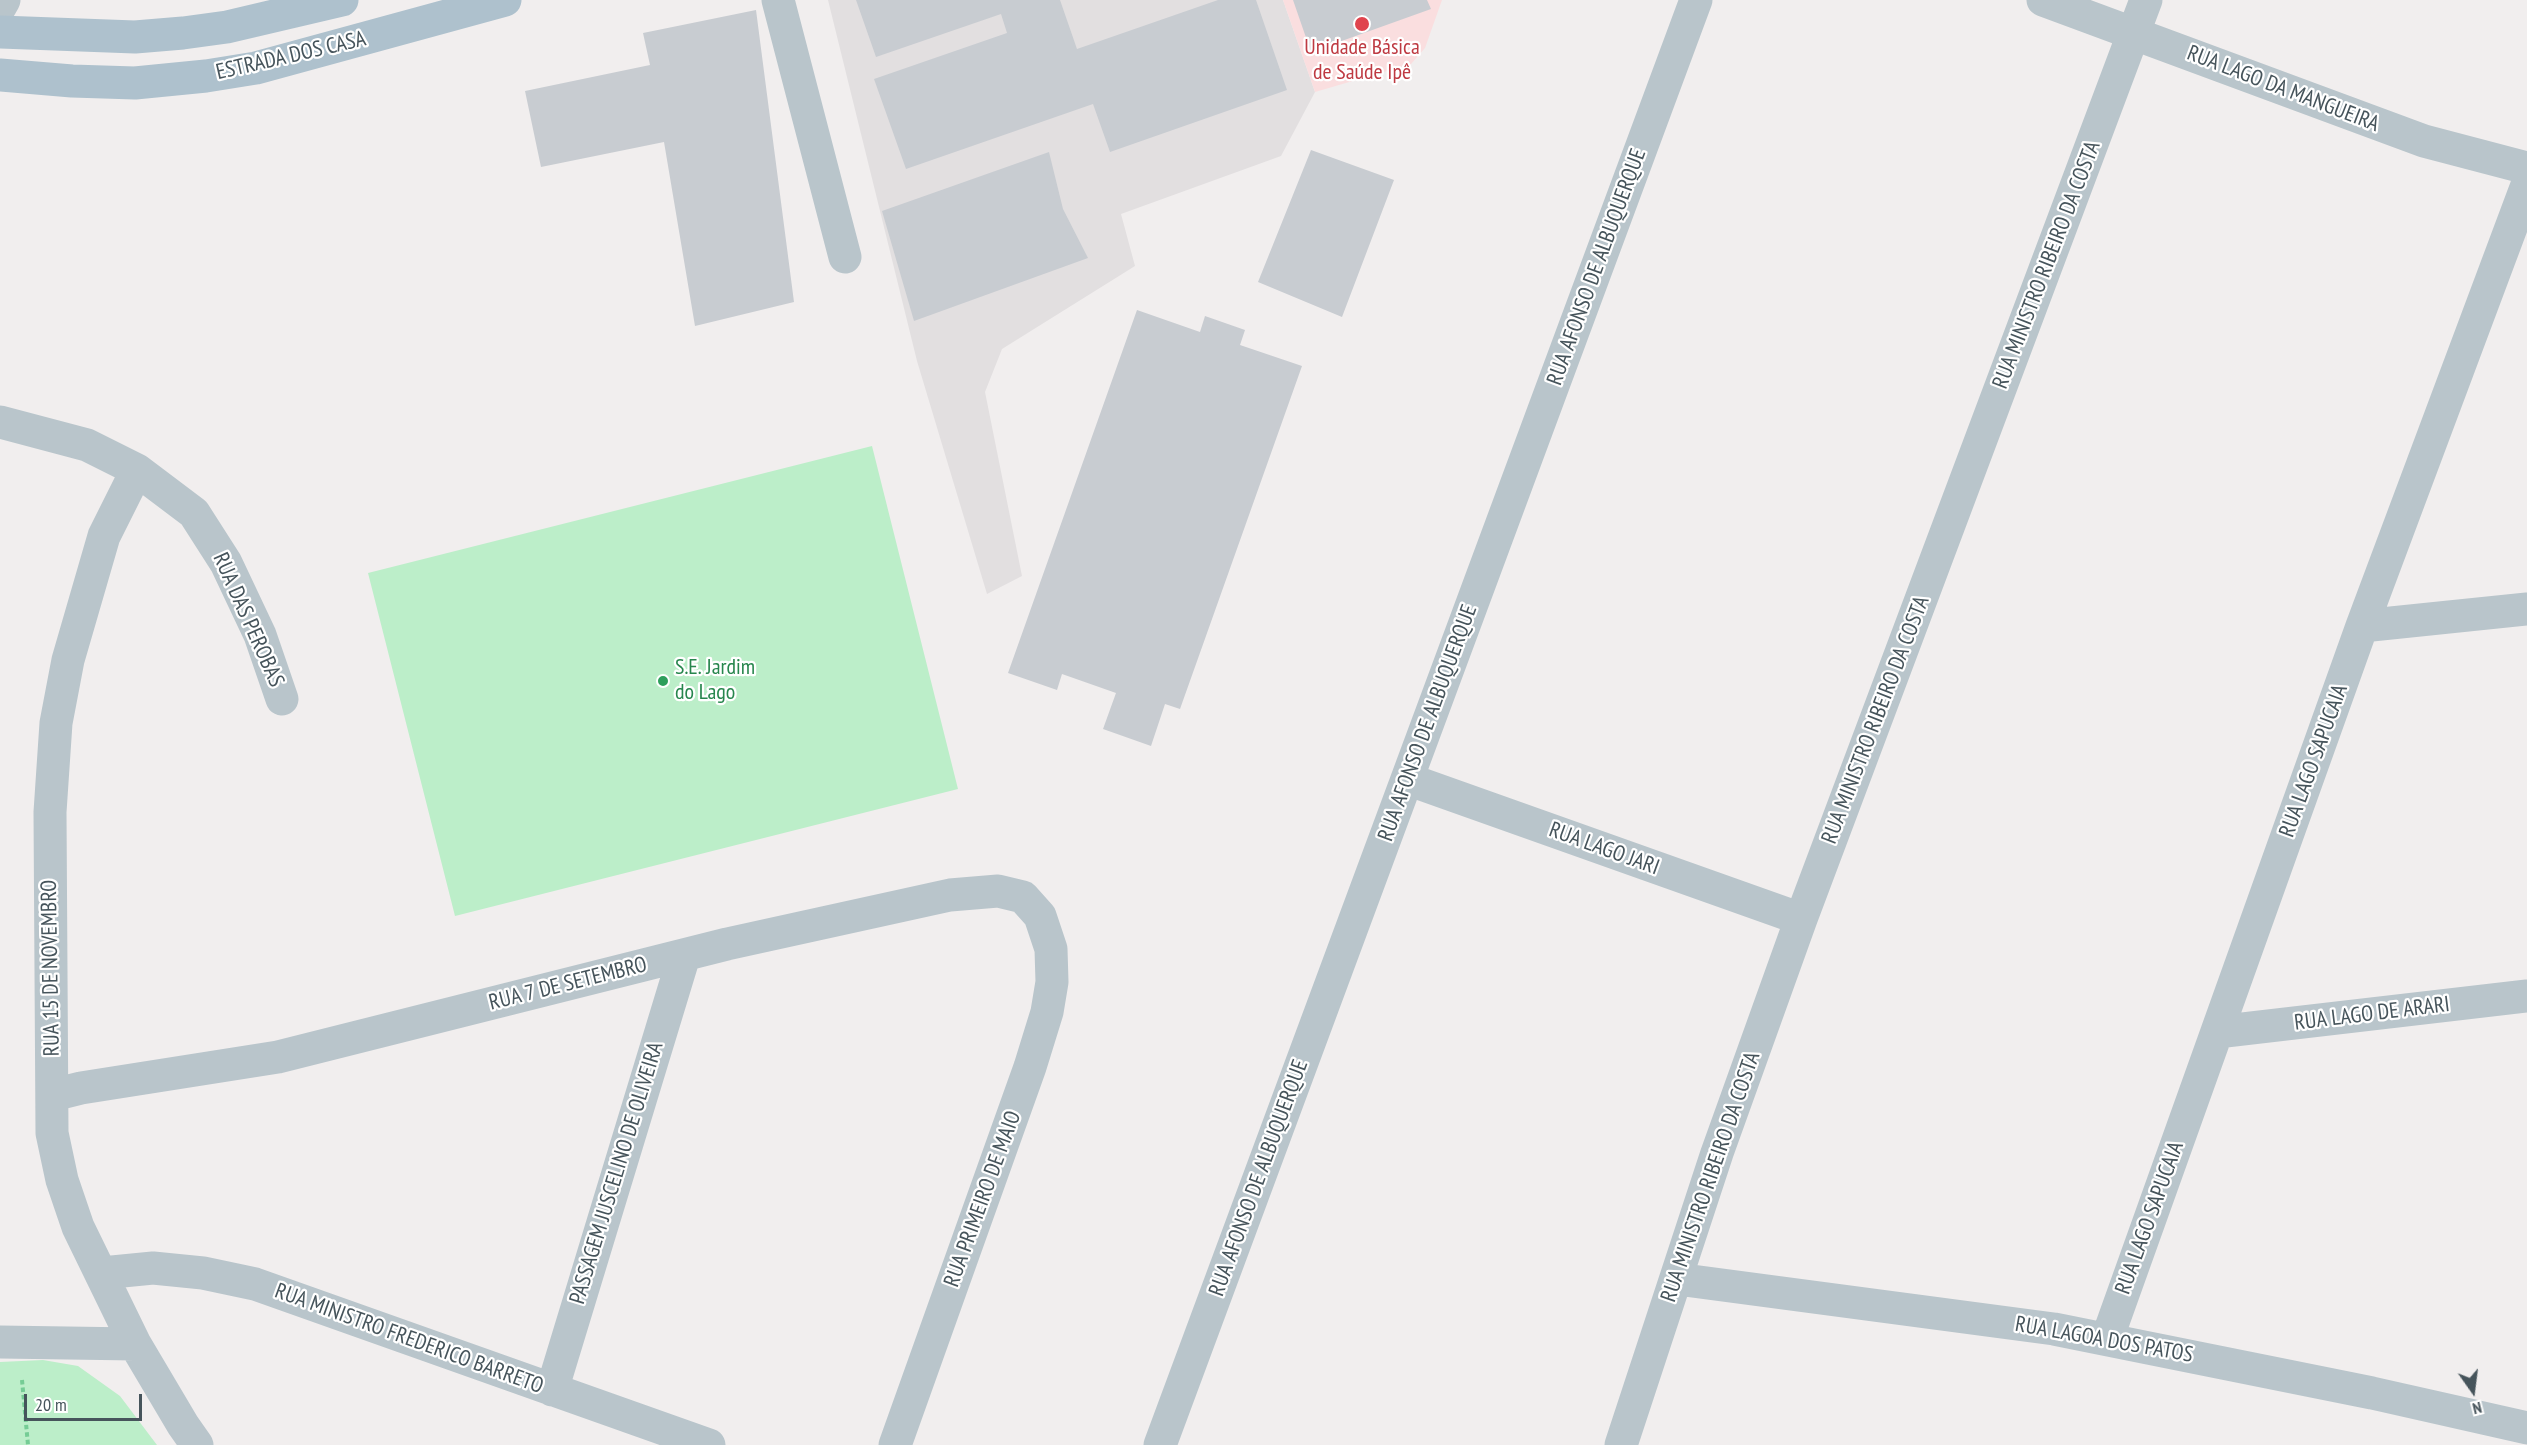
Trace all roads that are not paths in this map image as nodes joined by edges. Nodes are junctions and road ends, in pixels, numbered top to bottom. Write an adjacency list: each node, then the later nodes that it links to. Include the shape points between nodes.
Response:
1 (4, 0): 8 (street)
2 (506, 0): 11 (main road, ESTRADA DOS CASA)
3 (778, 0): 15 (street)
4 (1696, 0): 21 (street, RUA AFONSO DE ALBUQUERQUE)
5 (2043, 0): 10 (street, RUA LAGO DA MANGUEIRA)
6 (2146, 0): 10 (street, RUA MINISTRO RIBEIRO DA COSTA)
7 (339, 1): 9 (main road, ESTRADA DOS CASA, via 226,27 135,37); 11 (main road)
8 (0, 8)
9 (0, 32)
10 (2134, 33): 13 (street, RUA LAGO DA MANGUEIRA, via 2424,141); 22 (street, RUA MINISTRO RIBEIRO DA COSTA)
11 (348, 45): 12 (main road, ESTRADA DOS CASA, via 256,68 135,83)
12 (0, 75)
13 (2527, 168)
14 (2527, 185): 19 (street, RUA LAGO SAPUCAIA)
15 (845, 257)
16 (0, 422): 17 (street, RUA DAS PEROBAS, via 87,445)
17 (137, 470): 20 (street, RUA DAS PEROBAS, via 194,513 226,562 260,635); 27 (street, RUA 15 DE NOVEMBRO, via 104,536 68,660 56,723 50,812)
18 (2527, 609): 19 (street)
19 (2362, 626): 26 (street, RUA LAGO SAPUCAIA)
20 (282, 699)
21 (1407, 779): 22 (street, RUA LAGO JARI); 38 (street, RUA AFONSO DE ALBUQUERQUE)
22 (1801, 919): 29 (street, RUA MINISTRO RIBEIRO DA COSTA, via 1717,1153)
23 (1051, 950): 24 (street, RUA 7 DE SETEMBRO, via 1040,916 1023,897 998,891 950,895); 37 (street, RUA PRIMEIRO DE MAIO, via 1052,982 1047,1012 1030,1067)
24 (684, 956): 27 (street, RUA 7 DE SETEMBRO, via 278,1057); 33 (street, PASSAGEM JUSCELINO DE OLIVEIRA)
25 (2527, 996): 26 (street, RUA LAGO DE ARARI)
26 (2217, 1032): 30 (street, RUA LAGO SAPUCAIA)
27 (53, 1095): 28 (street, RUA 15 DE NOVEMBRO, via 52,1134 62,1180 78,1227)
28 (102, 1273): 32 (street, RUA 15 DE NOVEMBRO); 33 (street, RUA MINISTRO FREDERICO BARRETO, via 153,1268 255,1284)
29 (1677, 1279): 30 (street, RUA LAGOA DOS PATOS); 39 (street, RUA MINISTRO RIBEIRO DA COSTA)
30 (2108, 1339): 34 (street, RUA LAGOA DOS PATOS)
31 (9, 1342): 32 (street)
32 (135, 1344): 35 (street, RUA 15 DE NOVEMBRO)
33 (552, 1390): 36 (street, RUA MINISTRO FREDERICO BARRETO)
34 (2527, 1428)
35 (197, 1445)
36 (710, 1445)
37 (895, 1445)
38 (1160, 1445)
39 (1621, 1445)

